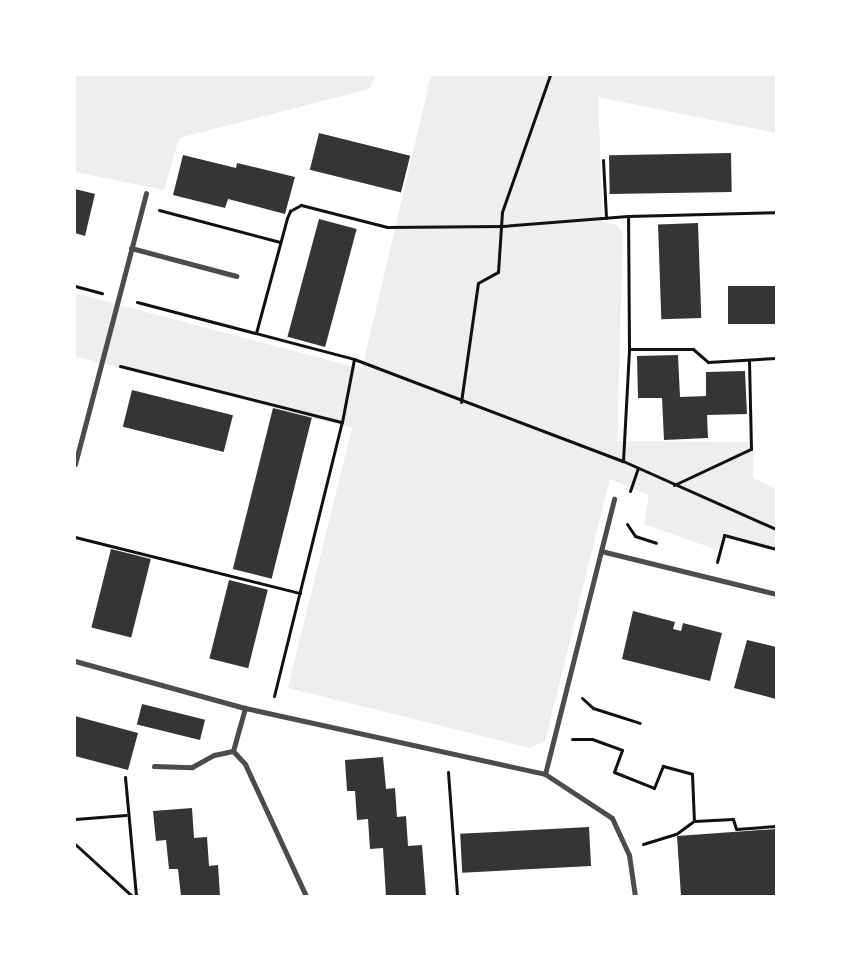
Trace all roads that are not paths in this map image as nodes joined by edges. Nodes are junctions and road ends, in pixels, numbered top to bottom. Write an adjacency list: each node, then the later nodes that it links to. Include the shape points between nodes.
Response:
1 (146, 193): 2 (street)
2 (131, 248): 3 (street); 4 (street)
3 (236, 276)
4 (75, 464)
5 (614, 499): 6 (street)
6 (601, 551): 7 (street); 12 (street)
7 (776, 594)
8 (75, 661): 9 (street)
9 (245, 708): 10 (street); 12 (street)
10 (233, 751): 11 (street, via 214,754 192,767); 13 (street, via 245,764)
11 (154, 766)
12 (545, 774): 14 (street, via 612,818 629,855)
13 (306, 896)
14 (635, 896)

